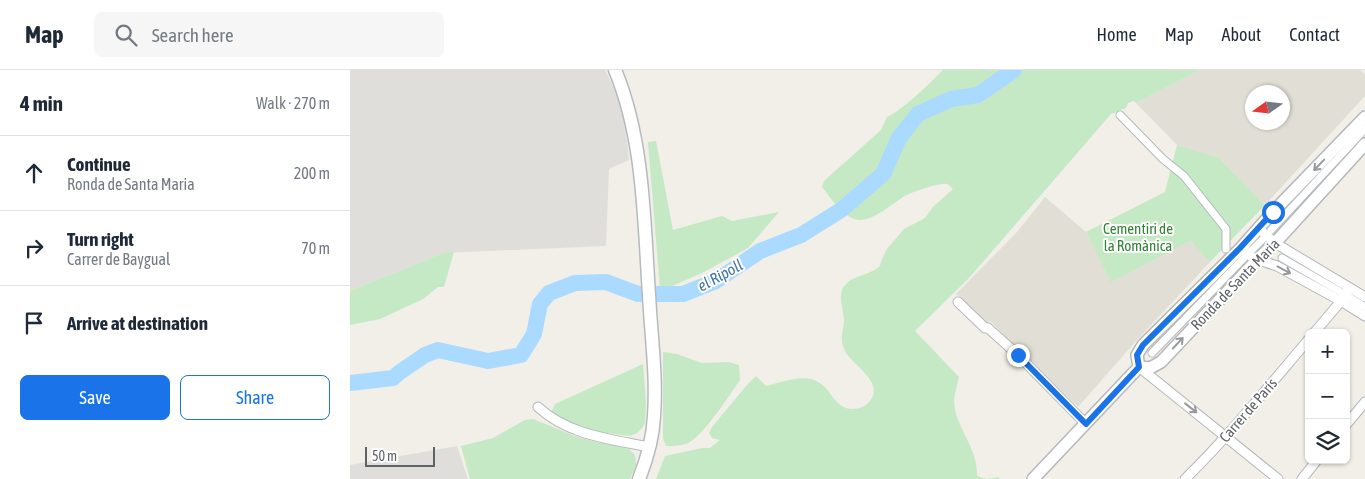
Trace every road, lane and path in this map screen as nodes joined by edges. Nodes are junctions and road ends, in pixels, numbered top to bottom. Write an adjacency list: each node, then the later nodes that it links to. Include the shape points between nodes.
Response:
1 (615, 70): 25 (main road, via 633,126 644,224 655,392)
2 (1120, 115): 8 (street, via 1184,176 1226,229)
3 (1365, 118): 7 (street, Ronda de Santa Maria, one-way to 7)
4 (1365, 129): 6 (street, Ronda de Santa Maria)
5 (1365, 144): 7 (street, Ronda de Santa Maria)
6 (1271, 230)
7 (1266, 236): 9 (street, Ronda de Santa Maria); 9 (street, Ronda de Santa Maria); 11 (street)
8 (1226, 249)
9 (1248, 254): 11 (street, one-way to 11); 18 (street, via 1154,356); 19 (street, Ronda de Santa Maria, one-way to 9, via 1150,368 1161,362); 19 (street, Ronda de Santa Maria, via 1143,345 1137,355)
10 (1282, 258): 11 (street)
11 (1346, 295): 12 (street); 14 (street); 15 (street); 16 (street)
12 (1365, 297)
13 (958, 302): 23 (street, via 1018,355)
14 (1365, 307)
15 (1365, 316)
16 (1317, 329)
17 (1305, 344): 24 (street, Carrer de París)
18 (1146, 348)
19 (1139, 367): 23 (street); 24 (street, one-way to 24)
20 (1365, 402): 22 (street)
21 (538, 407): 25 (street, via 556,421 579,432)
22 (1350, 420)
23 (1086, 424): 28 (street)
24 (1226, 436): 29 (street, Carrer de París); 30 (street)
25 (649, 447): 27 (main road)
26 (1314, 464): 31 (street)
27 (639, 479)
28 (1033, 479)
29 (1185, 479)
30 (1278, 479)
31 (1302, 479)

